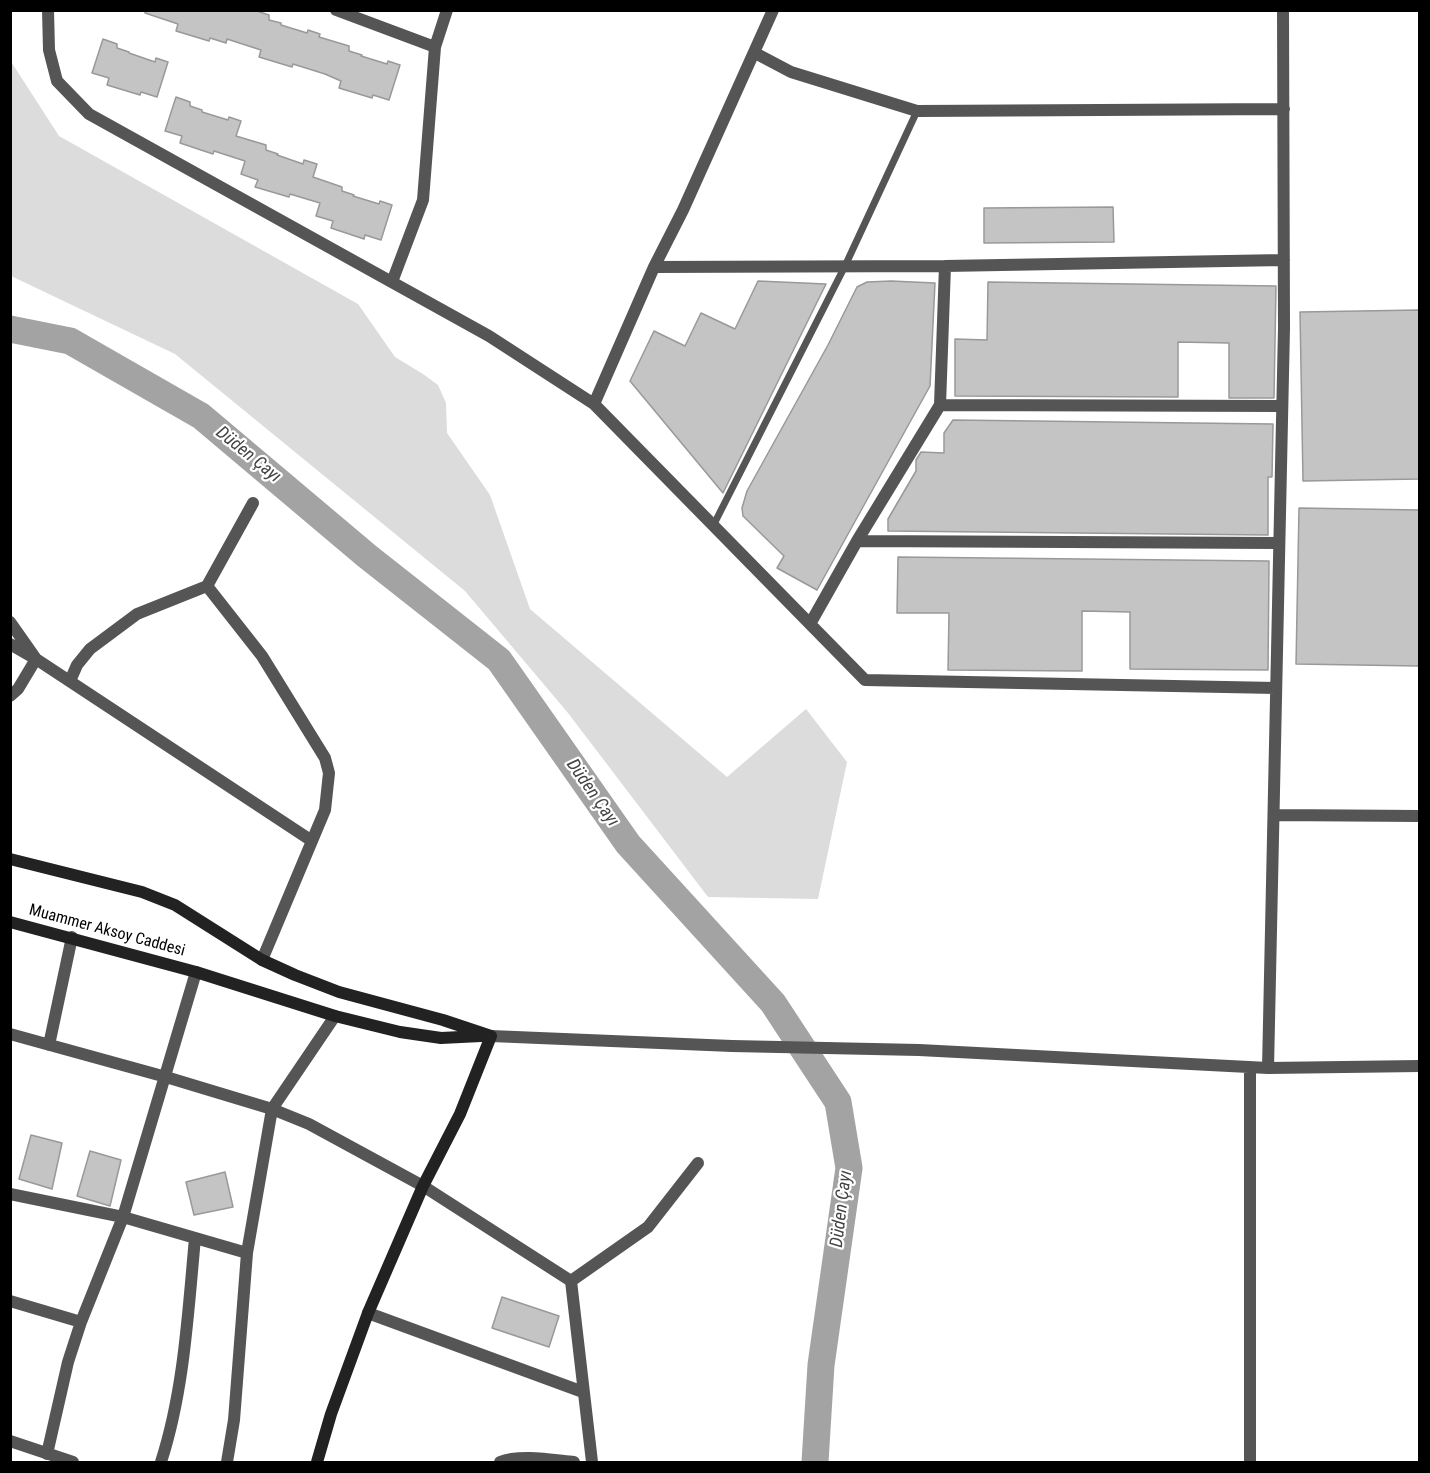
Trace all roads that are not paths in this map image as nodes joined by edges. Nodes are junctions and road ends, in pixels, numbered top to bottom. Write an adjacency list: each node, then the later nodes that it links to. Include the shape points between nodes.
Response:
1 (48, 10): 14 (street, via 50,50 57,81 89,114)
2 (336, 10): 6 (street)
3 (447, 10): 6 (street)
4 (773, 10): 7 (street)
5 (1283, 10): 8 (street)
6 (435, 47): 14 (street, via 423,200)
7 (755, 53): 9 (street, via 791,72); 13 (street)
8 (1284, 109): 9 (street); 10 (street)
9 (917, 111): 11 (lane)
10 (1284, 260): 12 (street); 17 (street)
11 (845, 266): 12 (street); 13 (street); 19 (lane)
12 (945, 266): 16 (street)
13 (654, 267): 15 (street)
14 (392, 282): 15 (street, via 489,336)
15 (594, 404): 19 (street)
16 (940, 405): 17 (street); 20 (street)
17 (1282, 406): 21 (street)
18 (253, 503): 22 (street)
19 (713, 526): 24 (street)
20 (857, 541): 21 (street); 24 (street)
21 (1280, 543): 28 (street)
22 (207, 586): 27 (street, via 137,614 90,649); 32 (street, via 262,656 325,758 329,773 325,810)
23 (10, 622): 26 (street)
24 (810, 624): 28 (street, via 865,680)
25 (10, 644): 26 (street)
26 (36, 658): 27 (street); 29 (street)
27 (70, 681): 32 (street)
28 (1276, 688): 30 (street)
29 (10, 696)
30 (1274, 815): 31 (street); 44 (street)
31 (1419, 816)
32 (312, 841): 36 (street)
33 (10, 859): 36 (main road, via 142,892 175,905)
34 (10, 922): 35 (main road, Muammer Aksoy Caddesi)
35 (72, 937): 37 (main road, Muammer Aksoy Caddesi); 41 (street)
36 (262, 960): 40 (main road, via 339,992)
37 (196, 972): 38 (main road, Muammer Aksoy Caddesi); 45 (street)
38 (335, 1016): 40 (main road, Muammer Aksoy Caddesi, via 441,1038); 46 (street)
39 (10, 1035): 41 (street)
40 (491, 1036): 43 (street, via 859,1048); 48 (main road, via 460,1114)
41 (49, 1045): 45 (street)
42 (1419, 1066): 44 (street)
43 (1250, 1067): 44 (street); 67 (street)
44 (1268, 1068)
45 (166, 1077): 46 (street); 50 (street)
46 (272, 1109): 48 (street, via 309,1124); 52 (street)
47 (698, 1163): 53 (street, via 648,1227)
48 (423, 1186): 53 (street); 55 (main road)
49 (10, 1194): 50 (street)
50 (123, 1217): 51 (street); 56 (street)
51 (195, 1238): 52 (street); 61 (street, via 172,1425)
52 (247, 1253): 62 (street)
53 (571, 1281): 57 (street)
54 (10, 1301): 56 (street)
55 (368, 1313): 57 (street); 63 (main road)
56 (81, 1322): 59 (street)
57 (584, 1392): 66 (street)
58 (10, 1441): 59 (street)
59 (47, 1454): 60 (street)
60 (73, 1462)
61 (160, 1462)
62 (227, 1462)
63 (318, 1462)
64 (500, 1462): 65 (street, via 538,1458)
65 (574, 1462)
66 (592, 1462)
67 (1250, 1462)

